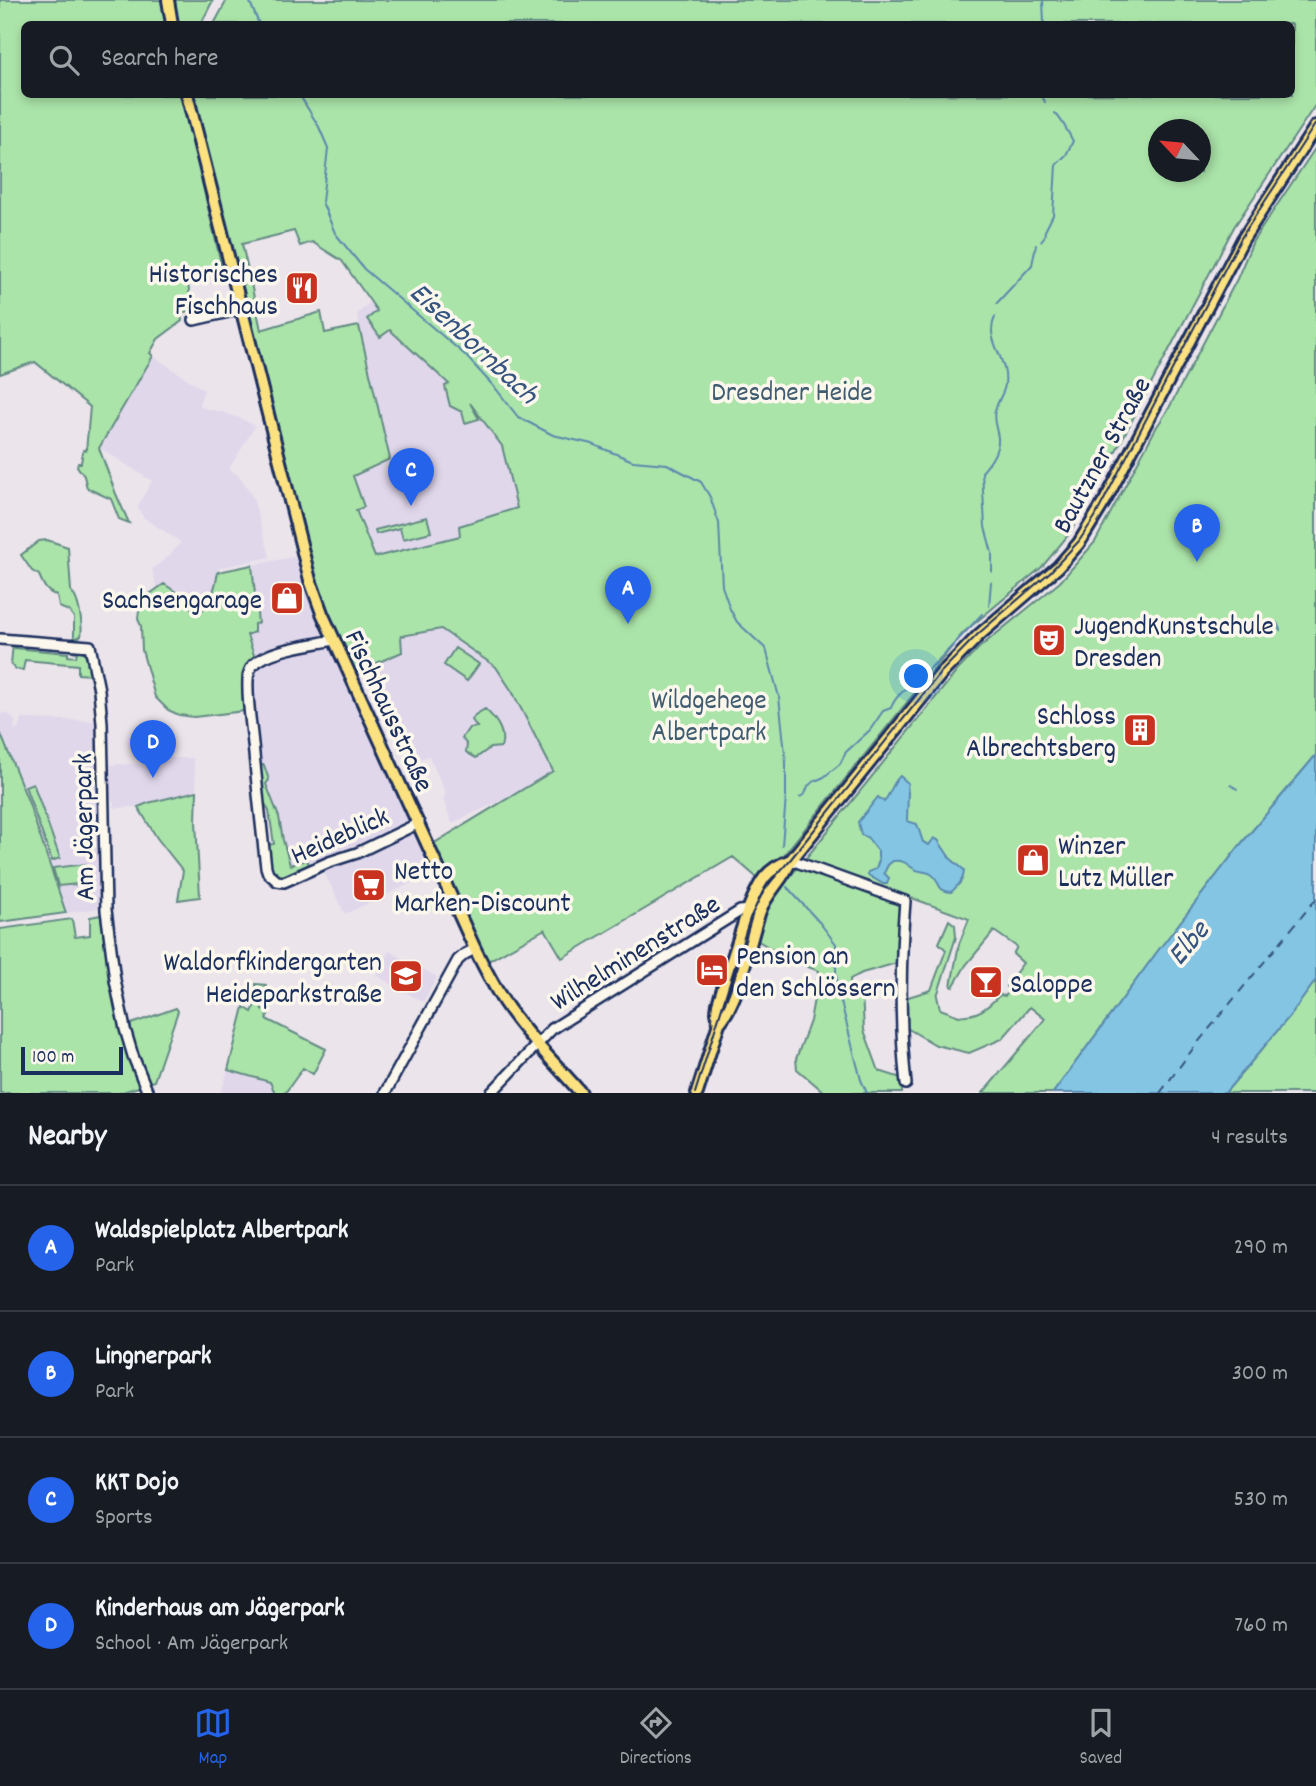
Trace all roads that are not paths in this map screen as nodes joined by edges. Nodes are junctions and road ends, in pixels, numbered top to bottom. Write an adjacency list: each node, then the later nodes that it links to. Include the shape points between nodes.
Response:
1 (168, 0): 2 (main road)
2 (172, 21)
3 (188, 98): 5 (main road, Fischhausstraße)
4 (1316, 126): 10 (main road, Bautzner Straße, via 1242,239 1087,532 1058,566 949,665)
5 (242, 309): 6 (street); 8 (main road, Fischhausstraße, via 310,580)
6 (194, 320)
7 (0, 639): 17 (street, Am Jägerpark, via 90,646 102,712 106,910 113,970 125,1029)
8 (334, 640): 9 (main road, Fischhausstraße); 9 (street, Heideblick, via 271,655 253,664 248,676 268,873 277,881 291,880)
9 (418, 823): 13 (main road, Fischhausstraße)
10 (790, 860): 11 (main road, Bautzner Straße, via 765,876); 12 (main road, Bautzner Straße); 16 (street, via 905,901 900,971)
11 (748, 910): 12 (street, Wilhelminenstraße); 14 (main road, Bautzner Straße, via 718,1004); 15 (street, Wilhelminenstraße, via 552,1029)
12 (760, 910): 14 (main road, Bautzner Straße, via 732,1001)
13 (475, 949): 15 (main road, Fischhausstraße, via 503,1000); 18 (street, via 458,960)
14 (719, 1023): 21 (main road, Bautzner Straße)
15 (537, 1044): 19 (street, Wilhelminenstraße); 20 (main road, Fischhausstraße)
16 (906, 1084)
17 (148, 1093)
18 (385, 1093)
19 (491, 1093)
20 (581, 1093)
21 (697, 1093)

